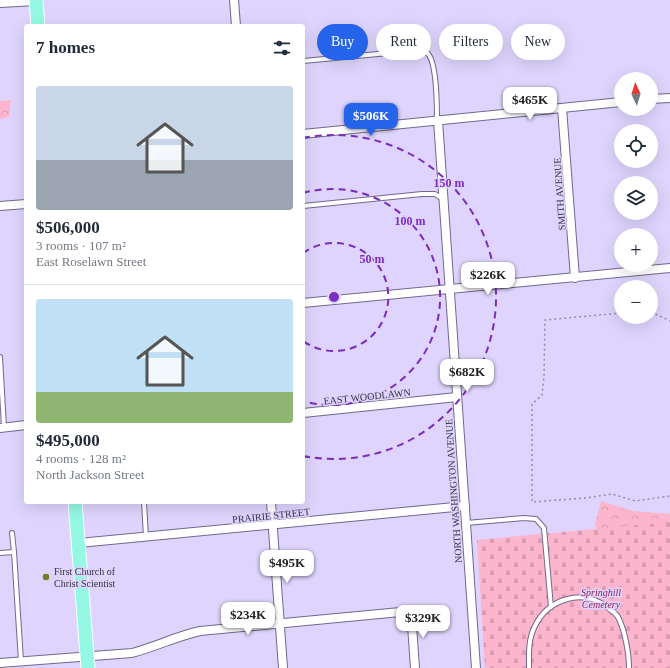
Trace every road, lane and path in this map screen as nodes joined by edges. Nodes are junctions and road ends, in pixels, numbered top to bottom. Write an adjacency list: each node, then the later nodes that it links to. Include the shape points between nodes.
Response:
1 (36, 0): 3 (street); 4 (main road)
2 (234, 0): 5 (street)
3 (0, 3)
4 (38, 24)
5 (236, 24)
6 (305, 61): 11 (lane, via 421,50 428,54 432,62)
7 (670, 98): 8 (street)
8 (658, 99)
9 (614, 103): 10 (street)
10 (562, 108): 11 (street); 18 (street, SMITH AVENUE)
11 (438, 120): 12 (street); 13 (street, NORTH WASHINGTON AVENUE)
12 (305, 134)
13 (443, 199): 16 (lane, via 435,194 422,194); 19 (street, NORTH WASHINGTON AVENUE)
14 (24, 204): 15 (street)
15 (0, 206)
16 (305, 206)
17 (670, 268): 18 (street)
18 (575, 278): 19 (street)
19 (450, 289): 20 (street); 25 (street, NORTH WASHINGTON AVENUE)
20 (305, 303)
21 (614, 314): 29 (path, via 545,320 542,395 532,404 532,502 612,494 635,501)
22 (658, 315): 23 (path)
23 (670, 321)
24 (0, 357): 28 (lane)
25 (457, 397): 26 (street, EAST WOODLAWN); 33 (street, NORTH WASHINGTON AVENUE)
26 (305, 412)
27 (24, 425): 28 (street)
28 (2, 428)
29 (670, 496)
30 (75, 504): 38 (main road)
31 (144, 504): 37 (lane)
32 (271, 504): 35 (street)
33 (465, 506): 34 (street, NORTH WASHINGTON AVENUE); 35 (street, PRAIRIE STREET)
34 (466, 523): 41 (lane, via 524,518 536,519 541,523 544,528); 48 (street, NORTH WASHINGTON AVENUE)
35 (273, 525): 37 (street, PRAIRIE STREET); 42 (street)
36 (12, 532): 39 (lane)
37 (146, 537): 38 (street, PRAIRIE STREET)
38 (79, 543): 44 (main road)
39 (14, 552): 40 (lane); 43 (lane)
40 (0, 553)
41 (551, 607): 49 (lane, via 539,618 534,627 530,643); 50 (lane, via 568,598 576,597 599,602 618,616)
42 (279, 624): 44 (street, via 200,631 152,648); 46 (street); 47 (street, via 411,611)
43 (21, 662): 44 (street); 45 (street)
44 (87, 662)
45 (0, 663)
46 (283, 668)
47 (415, 668)
48 (476, 668)
49 (529, 668)
50 (629, 668)

